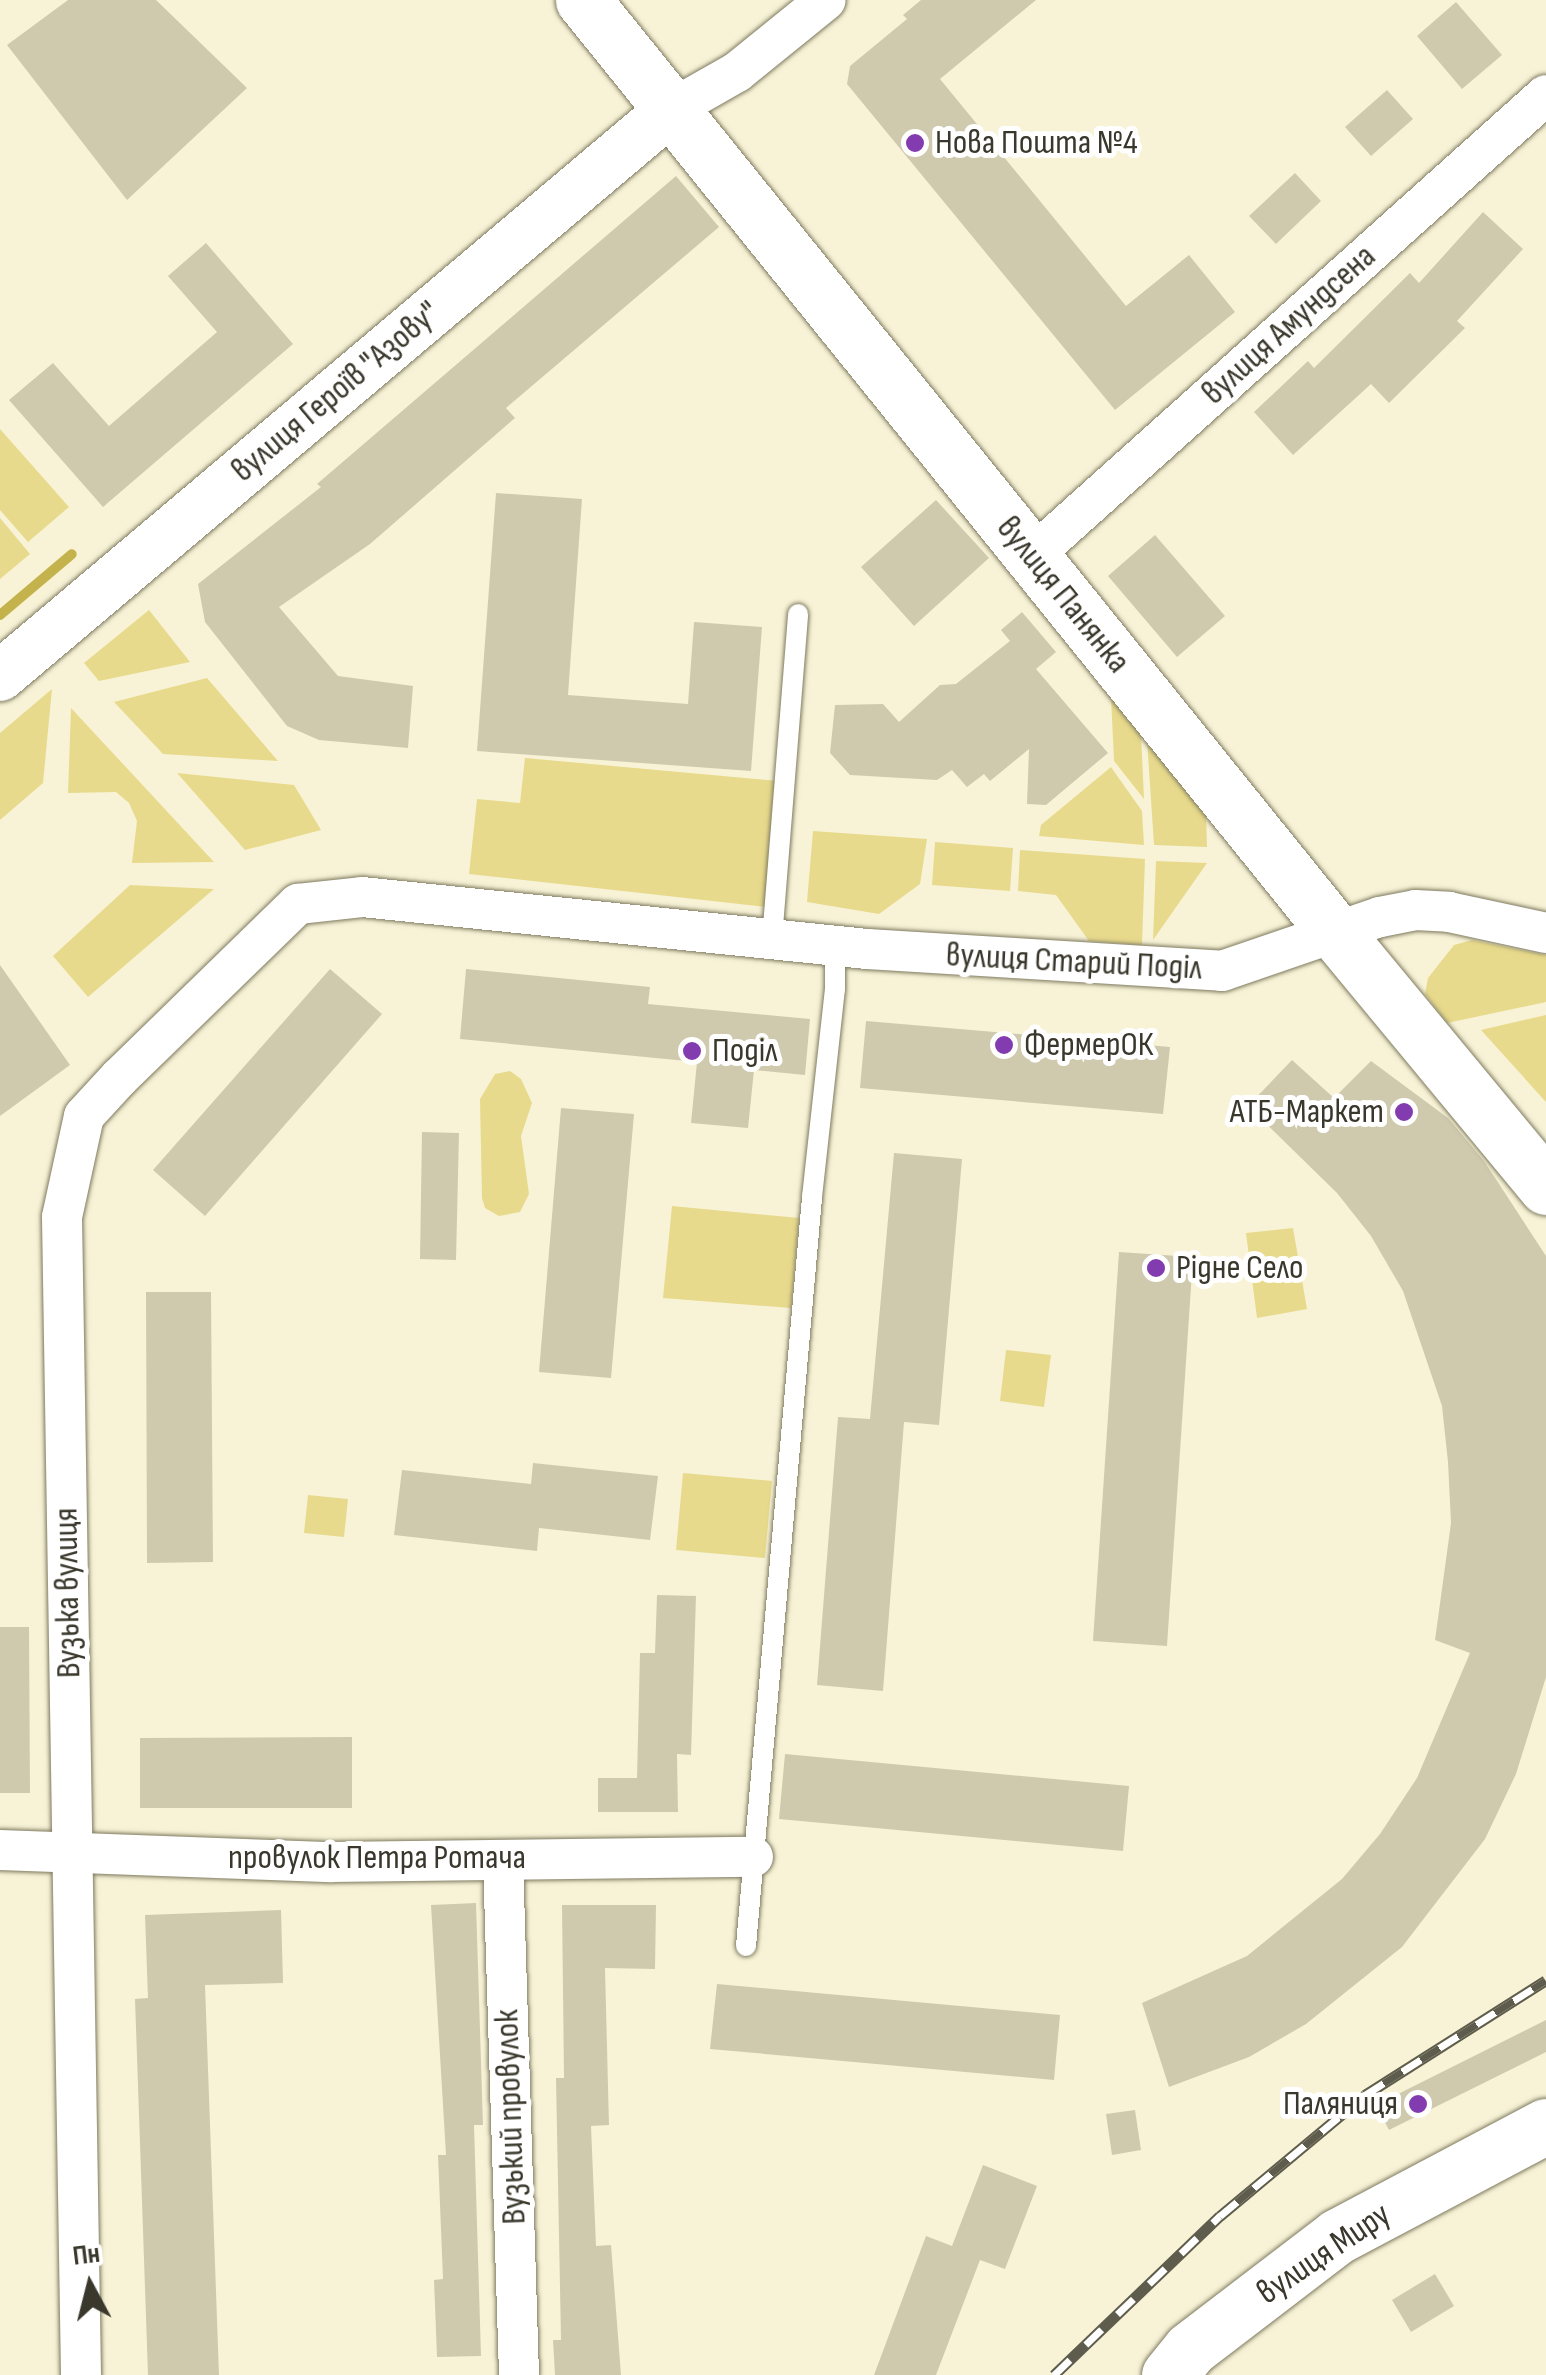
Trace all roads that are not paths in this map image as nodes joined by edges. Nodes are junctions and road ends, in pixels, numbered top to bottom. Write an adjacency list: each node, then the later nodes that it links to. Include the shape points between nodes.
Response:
1 (582, 0): 4 (main road, вулиця Панянка)
2 (826, 0): 4 (street, via 737,72)
3 (1546, 95): 5 (street, вулиця Амундсена)
4 (672, 108): 5 (main road, вулиця Панянка); 7 (street, вулиця Героїв "Азову")
5 (1032, 556): 9 (main road, вулиця Панянка)
6 (798, 614): 11 (lane)
7 (0, 676)
8 (298, 904): 11 (street, вулиця Старий Поділ, via 362,898); 15 (street, Вузька вулиця, via 84,1116 62,1217)
9 (1334, 932): 10 (street, вулиця Старий Поділ, via 1415,910); 12 (street, вулиця Старий Поділ, via 1222,971); 13 (main road, вулиця Панянка)
10 (1546, 934)
11 (772, 939): 12 (street, вулиця Старий Поділ)
12 (835, 945): 16 (lane)
13 (1546, 1186)
14 (0, 1850): 15 (street, провулок Петра Ротача)
15 (72, 1852): 17 (street, провулок Петра Ротача, via 332,1862); 20 (street, Вузька вулиця)
16 (753, 1856): 17 (street, провулок Петра Ротача); 18 (lane)
17 (504, 1860): 21 (street, Вузький провулок)
18 (746, 1946)
19 (1546, 2126): 22 (main road, вулиця Миру, via 1338,2236 1190,2350)
20 (80, 2375)
21 (519, 2375)
22 (1170, 2375)

